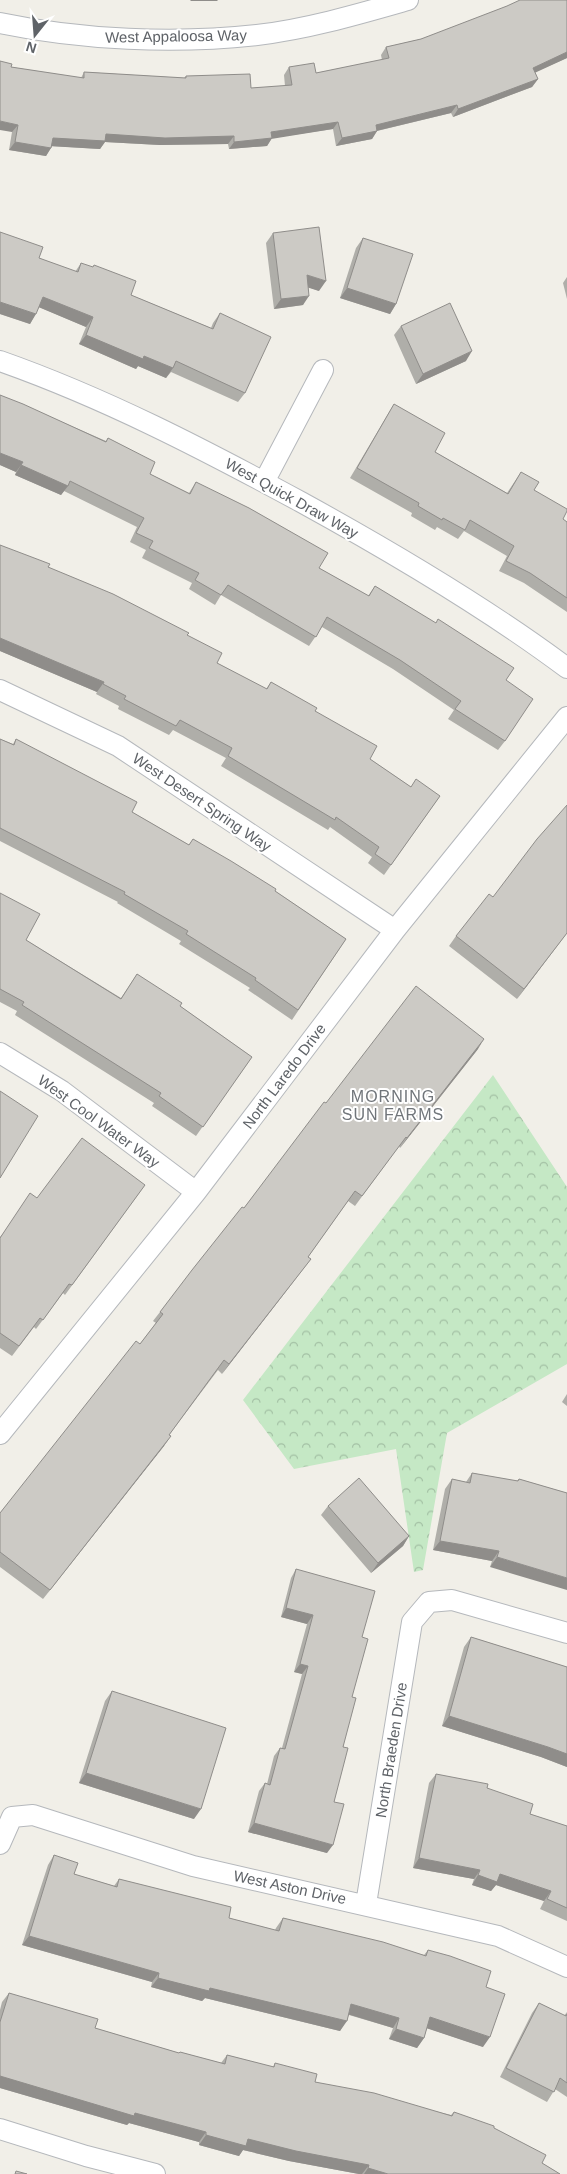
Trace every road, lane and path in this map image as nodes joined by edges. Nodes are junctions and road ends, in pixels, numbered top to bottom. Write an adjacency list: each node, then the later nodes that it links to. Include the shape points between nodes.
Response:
1 (408, 0): 2 (street, West Appaloosa Way, via 341,19 258,35 176,39 95,36)
2 (0, 23)
3 (0, 361): 5 (street, West Quick Draw Way, via 101,399)
4 (323, 370): 5 (street)
5 (264, 482): 6 (street, West Quick Draw Way, via 373,542)
6 (567, 668)
7 (0, 690): 9 (street, West Desert Spring Way, via 118,746)
8 (567, 717): 9 (street, North Laredo Drive)
9 (395, 930): 11 (street, North Laredo Drive)
10 (0, 1054): 11 (street, West Cool Water Way, via 62,1091)
11 (196, 1192): 12 (street, North Laredo Drive)
12 (0, 1434)
13 (567, 1633): 15 (street, North Braeden Drive, via 452,1600 429,1602 412,1622)
14 (0, 1844): 15 (street, West Aston Drive, via 12,1817 33,1815 193,1866)
15 (366, 1904): 16 (street, West Aston Drive, via 498,1936)
16 (567, 1967)
17 (0, 2129): 18 (street)
18 (155, 2174)

